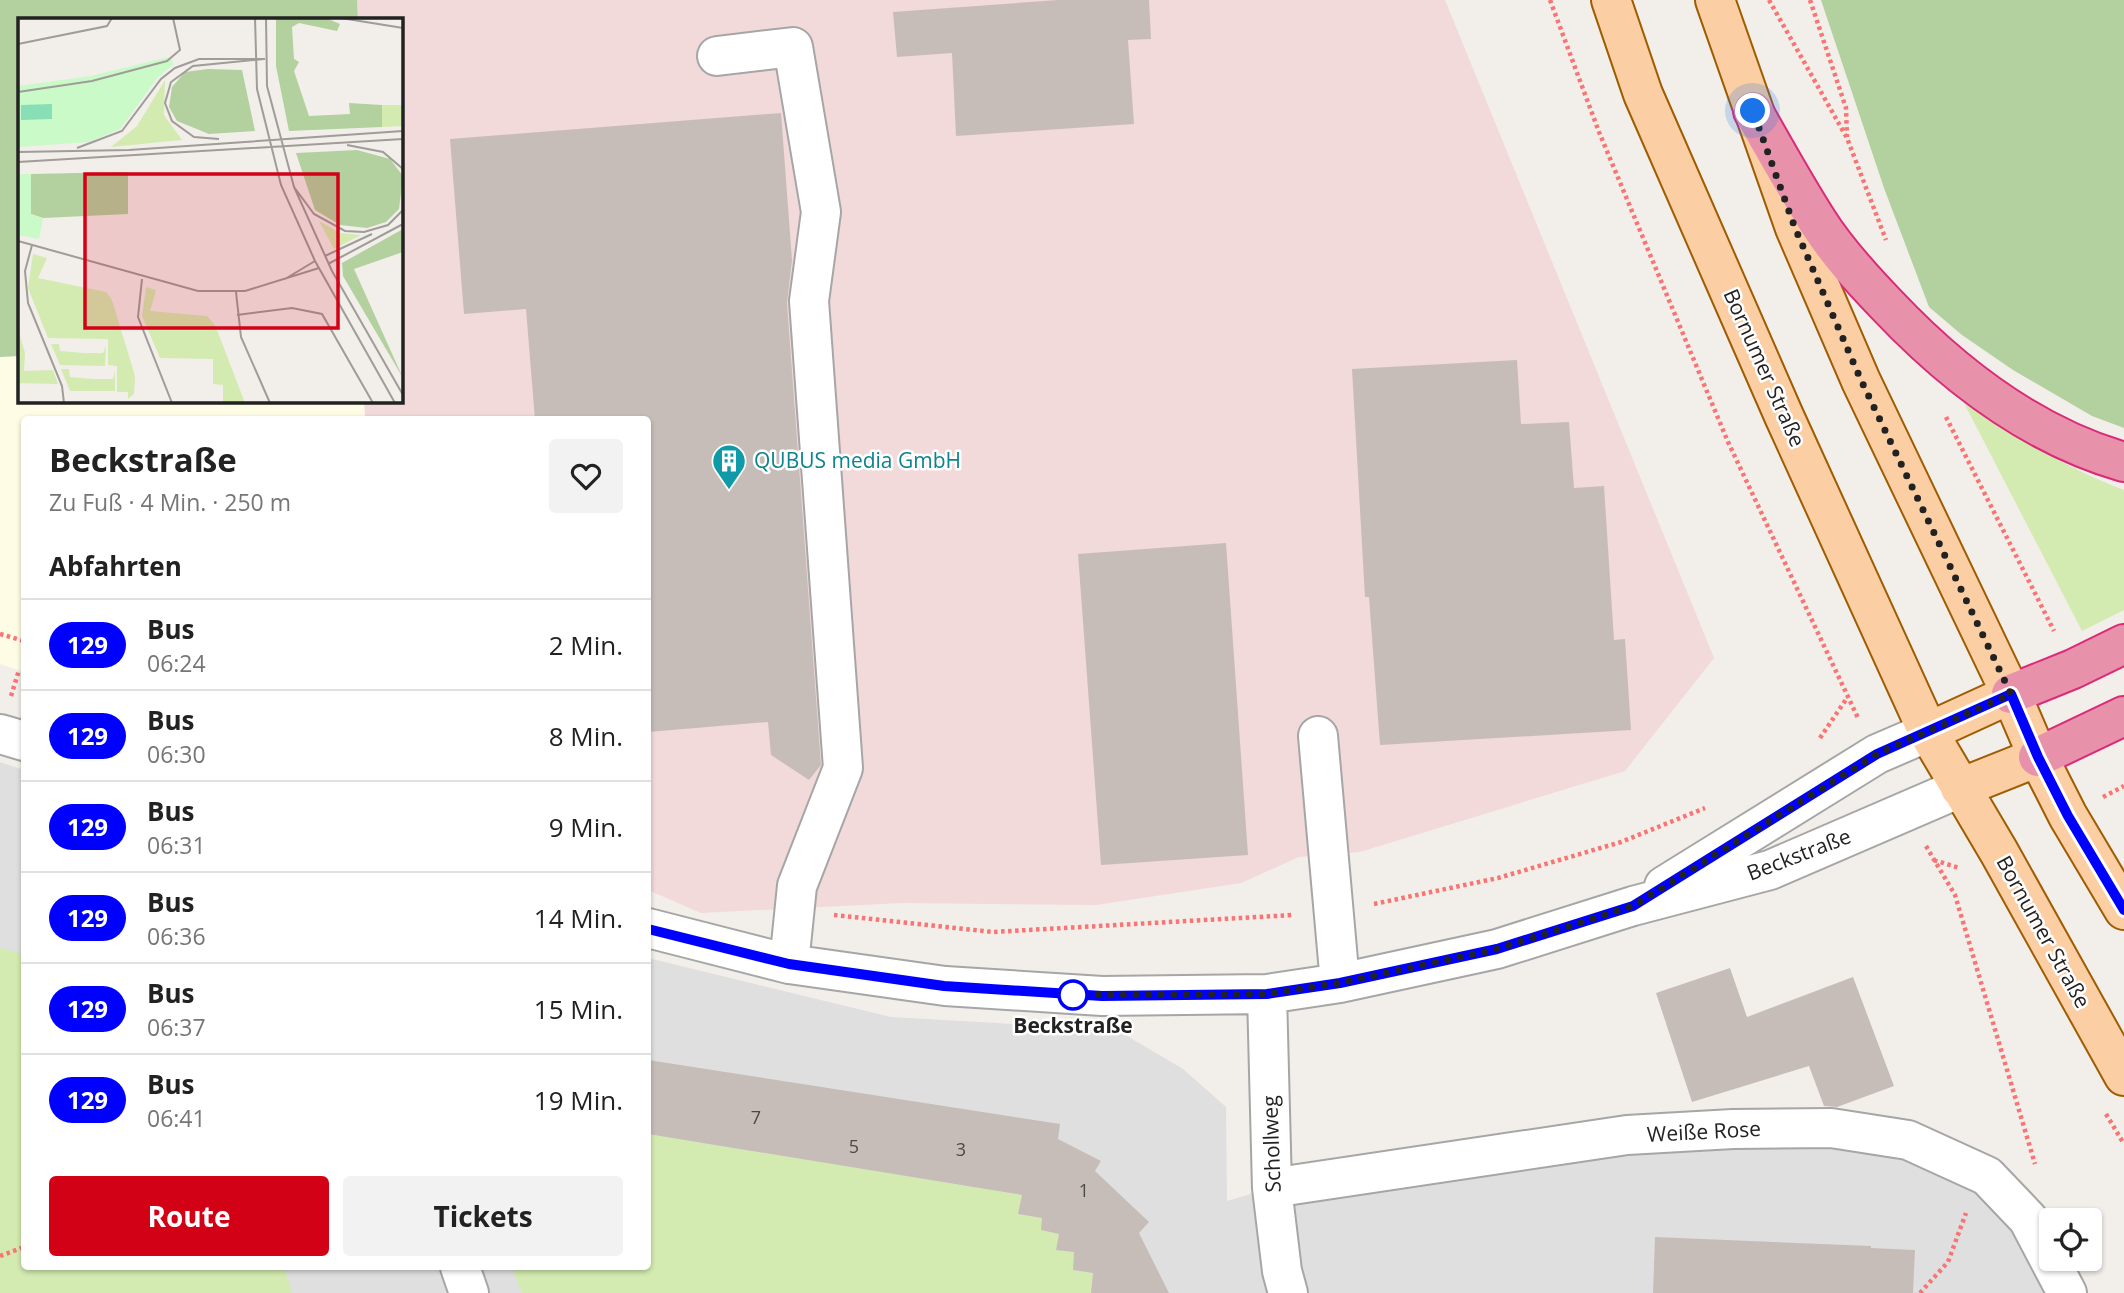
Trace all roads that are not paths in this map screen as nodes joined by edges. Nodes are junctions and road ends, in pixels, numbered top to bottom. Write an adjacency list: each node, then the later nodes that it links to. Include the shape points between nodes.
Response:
1 (1611, 0): 9 (main road, Bornumer Straße, via 1643,94)
2 (1715, 0): 4 (main road)
3 (717, 56): 18 (street, via 793,47 821,212 810,301 843,768 797,886)
4 (1753, 111): 5 (highway, via 1819,223 1859,276 1915,335 1977,388 2038,427); 7 (main road, via 1795,228 1861,380)
5 (2124, 462)
6 (2124, 644): 7 (highway)
7 (2011, 694): 9 (main road); 13 (main road)
8 (2124, 716): 13 (highway)
9 (1928, 732): 14 (main road, Bornumer Straße); 15 (street, Beckstraße, via 1877,754)
10 (0, 734): 12 (street)
11 (1318, 736): 19 (street)
12 (21, 740)
13 (2038, 757): 14 (main road); 16 (main road)
14 (1960, 789): 15 (street, Beckstraße, via 1770,870); 21 (main road, Bornumer Straße)
15 (1633, 906): 19 (street, Beckstraße, via 1497,949)
16 (2124, 910)
17 (651, 930): 18 (street, Beckstraße)
18 (789, 964): 20 (street, Beckstraße, via 933,985 1060,994)
19 (1340, 983): 20 (street, Beckstraße)
20 (1267, 994): 22 (street, Schollweg)
21 (2124, 1076)
22 (1272, 1188): 25 (street, Schollweg); 26 (street, Weiße Rose, via 1627,1135 1831,1128 1908,1140 1987,1176 2028,1219)
23 (461, 1270): 24 (street)
24 (469, 1293)
25 (1288, 1293)
26 (2067, 1293)

